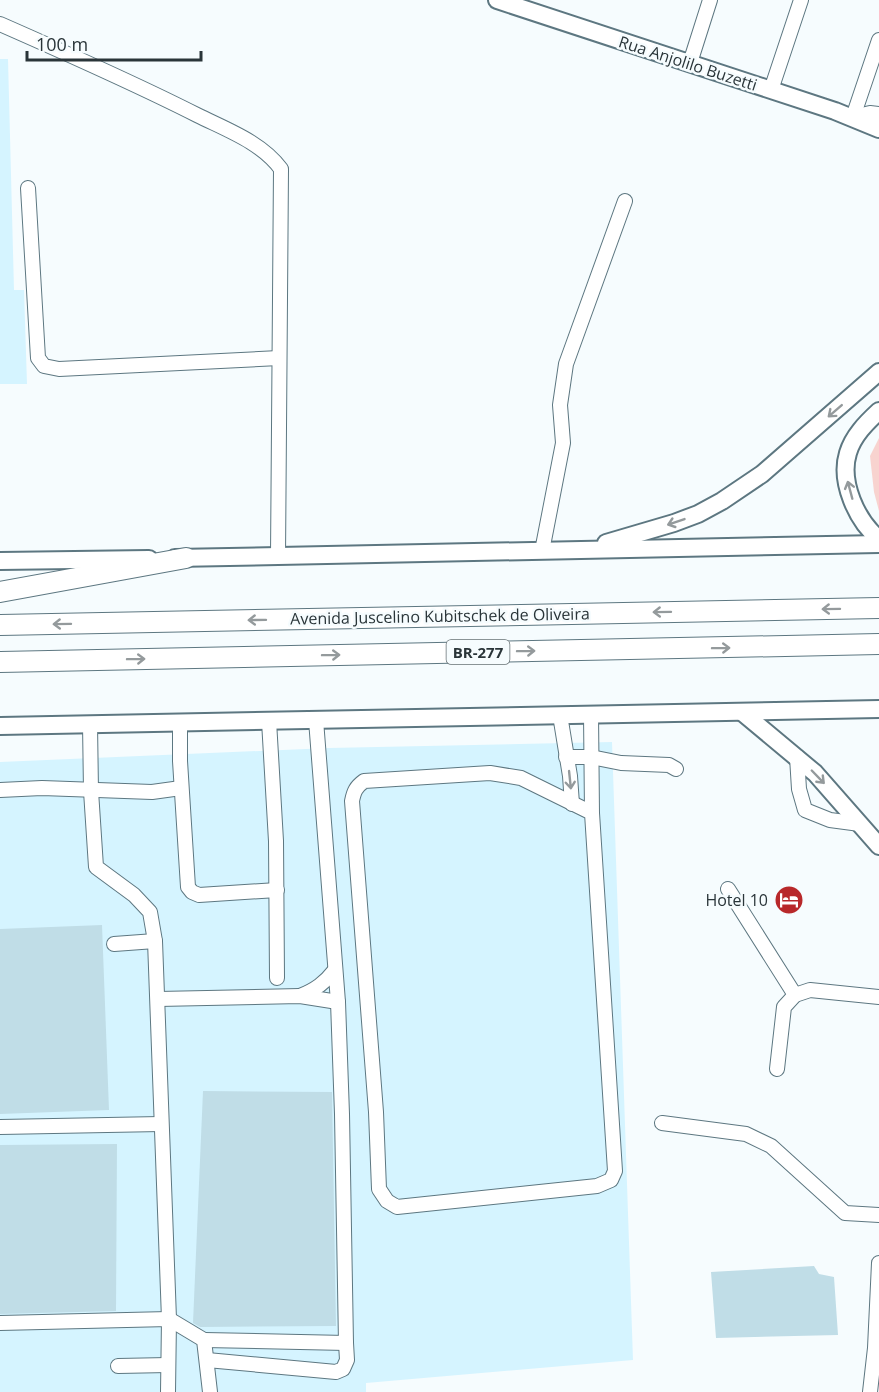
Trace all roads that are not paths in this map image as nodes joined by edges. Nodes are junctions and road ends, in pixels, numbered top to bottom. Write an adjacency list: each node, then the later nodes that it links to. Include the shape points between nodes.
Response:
1 (497, 0): 6 (main road, Rua Anjolilo Buzetti)
2 (710, 0): 6 (street)
3 (801, 0): 7 (street)
4 (0, 24): 13 (street, via 131,82 271,155 281,169)
5 (879, 40): 9 (street)
6 (690, 63): 7 (main road, Rua Anjolilo Buzetti)
7 (771, 90): 9 (main road, Rua Anjolilo Buzetti)
8 (879, 114): 9 (street)
9 (853, 117): 10 (main road, Rua Anjolilo Buzetti)
10 (879, 129)
11 (28, 188): 13 (street, via 38,358 44,366 59,369)
12 (625, 201): 21 (street, via 566,364 560,405 563,443)
13 (279, 358): 22 (street)
14 (879, 372): 20 (main road, one-way to 20, via 762,474 722,501 674,523)
15 (879, 411): 16 (main road, one-way to 15, via 848,486 846,466 860,430)
16 (862, 518): 17 (main road); 18 (main road)
17 (879, 539)
18 (844, 544): 19 (main road); 20 (main road)
19 (879, 544)
20 (582, 550): 21 (main road)
21 (543, 551): 22 (main road)
22 (278, 556): 23 (main road)
23 (186, 558): 24 (main road); 25 (highway)
24 (0, 561)
25 (0, 592)
26 (879, 608): 27 (highway, Avenida Juscelino Kubitschek de Oliveira / BR-277, one-way to 27)
27 (0, 625)
28 (879, 644): 29 (highway, BR-277, one-way to 28)
29 (0, 662)
30 (879, 709): 31 (main road)
31 (742, 712): 32 (main road); 41 (main road)
32 (591, 714): 33 (main road); 40 (street)
33 (560, 715): 34 (main road); 39 (street)
34 (316, 720): 35 (main road); 54 (street)
35 (269, 721): 36 (main road); 51 (street)
36 (180, 723): 37 (main road); 43 (street)
37 (90, 724): 38 (main road); 45 (street)
38 (0, 726)
39 (566, 757): 40 (street); 46 (street, one-way to 46)
40 (591, 757): 42 (street); 47 (street)
41 (797, 757): 48 (main road, one-way to 48); 48 (street, via 805,810 830,820)
42 (676, 769)
43 (182, 788): 45 (street, via 153,792); 51 (street, via 188,887 192,892 199,895)
44 (0, 790): 45 (street)
45 (91, 791): 52 (street, via 96,867 150,912)
46 (572, 804): 47 (street); 47 (street, via 521,778 489,773 364,781 353,793 379,1189 397,1207 597,1186 611,1180 615,1171)
47 (592, 813)
48 (860, 824): 49 (main road)
49 (879, 846)
50 (728, 889): 56 (street)
51 (277, 890): 55 (street)
52 (155, 941): 53 (street); 59 (street)
53 (114, 944)
54 (335, 970): 57 (street, via 321,986); 60 (street)
55 (277, 978)
56 (795, 995): 58 (street, via 810,990); 61 (street, via 784,1007)
57 (300, 996): 59 (street); 60 (street)
58 (879, 997)
59 (158, 999): 63 (street)
60 (338, 1002): 70 (street)
61 (777, 1070)
62 (662, 1123): 65 (street, via 746,1134 771,1146 845,1213)
63 (161, 1124): 64 (street); 67 (street)
64 (0, 1127)
65 (879, 1215)
66 (879, 1263): 76 (street)
67 (169, 1319): 68 (street); 69 (street); 73 (street)
68 (0, 1323)
69 (204, 1340): 70 (street); 71 (street)
70 (346, 1343): 71 (street, via 347,1360 343,1369 336,1372)
71 (207, 1360): 75 (street)
72 (118, 1365): 73 (street)
73 (168, 1365): 74 (street)
74 (168, 1392)
75 (210, 1392)
76 (870, 1392)

